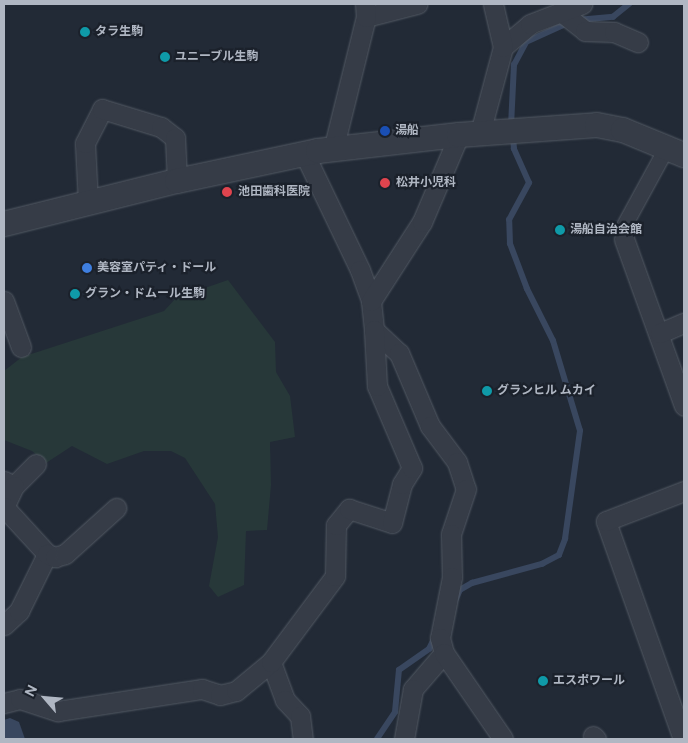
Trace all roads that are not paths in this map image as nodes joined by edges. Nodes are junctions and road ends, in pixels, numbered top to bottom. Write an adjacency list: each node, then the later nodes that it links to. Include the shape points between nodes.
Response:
1 (416, 4): 4 (street)
2 (493, 4): 7 (street)
3 (582, 4): 5 (street)
4 (366, 11): 9 (street)
5 (561, 12): 6 (street, via 585,32 614,32); 7 (street, via 530,24)
6 (638, 42)
7 (503, 47): 8 (street)
8 (470, 134): 9 (street); 10 (street, via 597,125 613,127); 17 (street, via 422,222)
9 (333, 150): 11 (street)
10 (675, 152): 15 (street, via 622,227)
11 (305, 156): 12 (street); 17 (street)
12 (177, 181): 13 (street); 13 (street, via 175,138 161,127 102,109 85,143)
13 (88, 203): 14 (street)
14 (4, 224)
15 (624, 239): 20 (street)
16 (4, 301): 21 (street)
17 (371, 301): 19 (street)
18 (684, 323): 20 (street)
19 (374, 330): 29 (street, via 399,353 430,426 457,462 466,489 451,534 452,577 440,638); 30 (street, via 377,386 412,468 402,484 392,523 349,509 336,525 335,576)
20 (660, 333): 22 (street)
21 (21, 347)
22 (684, 406)
23 (36, 464): 24 (street)
24 (9, 483): 27 (street, via 4,507)
25 (684, 491): 35 (street, via 606,521)
26 (116, 508): 27 (street, via 65,554 55,557)
27 (47, 554): 28 (street, via 19,611)
28 (4, 625)
29 (444, 653): 32 (street, via 413,689); 34 (street)
30 (271, 662): 31 (street, via 236,691 220,695 202,689 58,711 20,699); 33 (street, via 285,700 300,716)
31 (4, 703)
32 (406, 738)
33 (303, 739)
34 (503, 739)
35 (683, 739)

